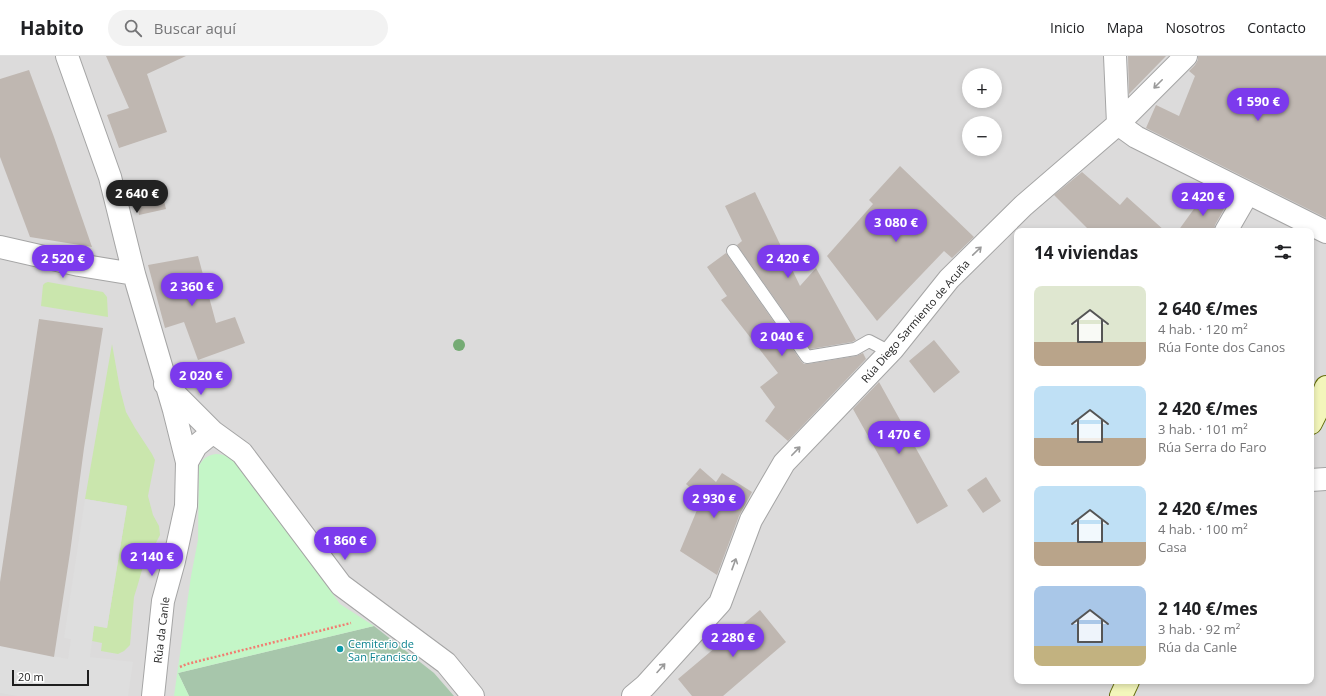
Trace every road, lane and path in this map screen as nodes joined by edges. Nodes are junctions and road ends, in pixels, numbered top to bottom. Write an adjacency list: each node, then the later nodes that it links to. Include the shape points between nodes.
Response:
1 (67, 56): 10 (street, via 110,177)
2 (1115, 56): 4 (street)
3 (1186, 56): 4 (street, Rúa Diego Sarmiento de Acuña, one-way to 4)
4 (1118, 124): 5 (street, via 1136,137); 11 (street, Rúa Diego Sarmiento de Acuña, one-way to 4, via 949,279 1023,206)
5 (1248, 193): 6 (street); 7 (street)
6 (1228, 228)
7 (1326, 232)
8 (0, 247): 10 (street, via 79,265)
9 (733, 251): 11 (lane, via 807,357 855,349 869,341)
10 (134, 274): 12 (street)
11 (890, 352): 23 (street, Rúa Diego Sarmiento de Acuña, one-way to 11, via 720,603 751,520 784,463)
12 (165, 384): 15 (street); 16 (street)
13 (1326, 387): 14 (main road)
14 (1314, 417)
15 (213, 432): 16 (street, Rúa da Canle, via 196,446); 19 (street, via 242,453 341,585)
16 (187, 462): 21 (street, Rúa da Canle, via 186,506 163,601)
17 (1326, 479): 18 (street)
18 (1314, 480)
19 (382, 616): 21 (path, via 187,664); 22 (street, via 446,664)
20 (1127, 684): 24 (main road)
21 (154, 687)
22 (473, 696)
23 (633, 696)
24 (1121, 696)

